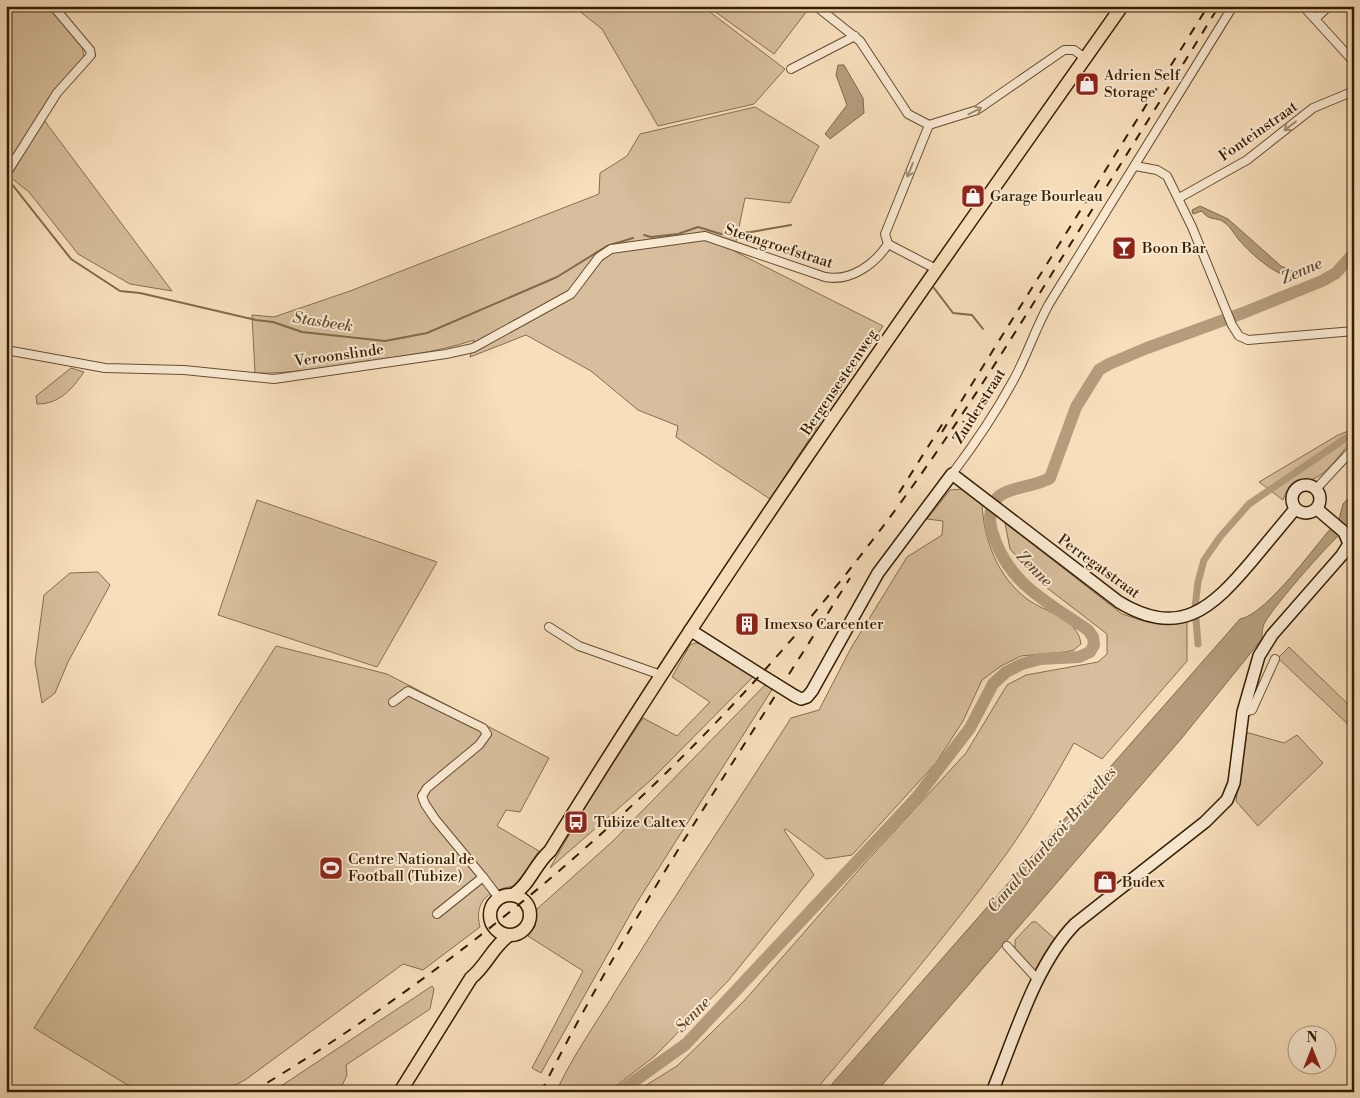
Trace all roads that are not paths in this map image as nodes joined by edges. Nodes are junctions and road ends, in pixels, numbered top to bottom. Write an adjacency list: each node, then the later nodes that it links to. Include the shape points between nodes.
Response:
1 (53, 6): 15 (street, via 91,55 57,93)
2 (816, 6): 8 (street)
3 (1122, 6): 9 (main road, Bergensesteenweg)
4 (1233, 6): 14 (street, Zuiderstraat)
5 (1303, 6): 7 (street)
6 (1329, 6): 7 (street)
7 (1315, 19): 10 (street)
8 (855, 36): 11 (street); 13 (street, via 908,114)
9 (1085, 58): 13 (street, one-way to 9, via 977,110 1064,50 1074,50); 19 (main road, Bergensesteenweg)
10 (1354, 62)
11 (791, 69)
12 (1354, 91): 16 (street, Fonteinstraat, one-way to 16, via 1313,108 1247,160)
13 (929, 125): 18 (street, one-way to 18, via 885,234)
14 (1134, 166): 16 (street, via 1156,170 1166,176); 23 (street, Zuiderstraat, via 1037,325 1014,380)
15 (6, 174)
16 (1179, 198): 20 (street, via 1239,336 1248,340)
17 (641, 243): 18 (street, Steengroefstraat, via 705,236 836,279 854,274 870,264); 21 (street, Veroonslinde, via 611,249 598,258 571,294 473,348 446,354 274,379 184,370 105,368)
18 (888, 244): 19 (street)
19 (936, 269): 29 (main road, Bergensesteenweg)
20 (1354, 331)
21 (6, 350)
22 (1354, 448): 24 (street)
23 (952, 474): 25 (street, Perregatstraat, via 1120,602 1138,613 1162,617 1184,616 1206,608 1231,586); 29 (street, Zuiderstraat, bridge, via 878,573 807,697 795,696)
24 (1316, 490): 25 (street, via 1307,485 1294,491 1291,500); 26 (street, via 1320,499)
25 (1295, 509): 26 (street, via 1306,514)
26 (1317, 509): 27 (street, via 1344,532)
27 (1351, 544): 33 (street, via 1264,646 1252,674)
28 (549, 627): 31 (street, via 579,646)
29 (690, 630): 31 (main road, Bergensesteenweg)
30 (1275, 659): 33 (street, via 1252,710)
31 (661, 675): 34 (main road, Bergensesteenweg)
32 (393, 702): 35 (street, via 408,691 483,728 486,734 479,746 427,788 422,796 435,819)
33 (1243, 712): 44 (street, via 1234,783 1227,800 1205,822 1075,924 1060,939)
34 (550, 851): 36 (main road, via 543,856 524,886); 38 (main road, via 549,860)
35 (484, 877): 37 (street); 39 (street)
36 (513, 895): 37 (main road); 38 (main road)
37 (499, 898): 40 (main road, via 490,911)
38 (526, 903): 41 (main road, via 530,914 528,925 519,934)
39 (436, 914)
40 (492, 926): 41 (main road); 43 (main road)
41 (508, 936): 43 (main road)
42 (1007, 946): 44 (street)
43 (471, 978): 45 (main road)
44 (1038, 980): 46 (street)
45 (400, 1092)
46 (992, 1092)

